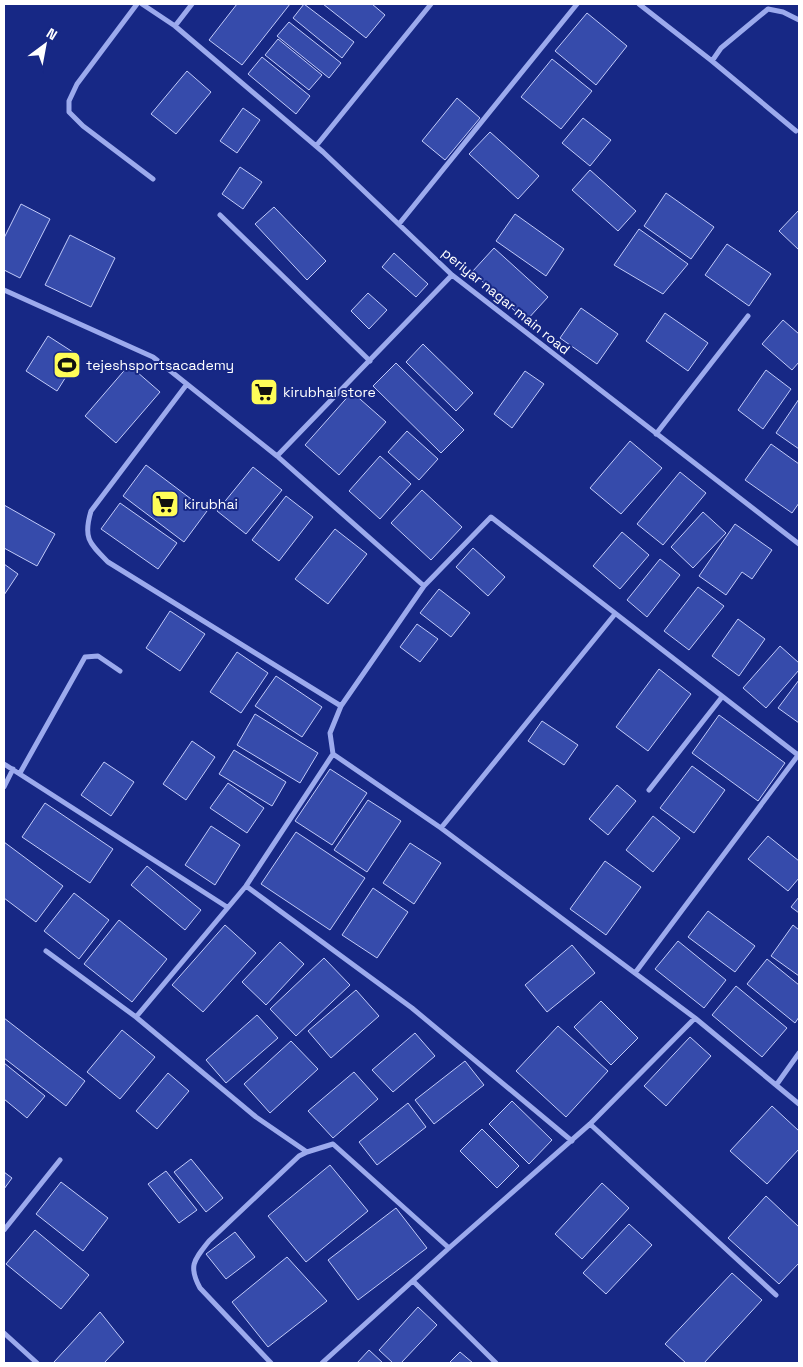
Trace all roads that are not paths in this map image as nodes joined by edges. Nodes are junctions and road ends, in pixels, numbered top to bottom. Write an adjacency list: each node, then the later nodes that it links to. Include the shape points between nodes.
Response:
1 (137, 4): 12 (street, via 77,84 69,101 69,112 110,148)
2 (142, 4): 8 (street, periyar nagar main road)
3 (192, 4): 8 (street)
4 (431, 4): 11 (street)
5 (577, 4): 14 (street)
6 (639, 4): 9 (street)
7 (799, 20): 9 (street, via 768,9 721,48)
8 (175, 26): 11 (street, periyar nagar main road)
9 (712, 61): 10 (street)
10 (796, 131)
11 (316, 146): 14 (street, periyar nagar main road)
12 (153, 179)
13 (220, 215): 18 (street)
14 (398, 224): 15 (street, periyar nagar main road)
15 (452, 275): 18 (street); 20 (street, periyar nagar main road)
16 (4, 290): 19 (street, via 153,357)
17 (748, 316): 20 (street)
18 (370, 361): 21 (street)
19 (187, 384): 21 (street); 27 (street, via 91,511 86,528 90,544 108,562)
20 (656, 434): 22 (street, periyar nagar main road)
21 (277, 456): 23 (street)
22 (799, 544)
23 (424, 586): 24 (street, via 491,517); 27 (street)
24 (615, 614): 26 (street); 35 (street)
25 (120, 671): 32 (street, via 98,656 85,657)
26 (722, 697): 29 (street); 34 (street)
27 (340, 706): 28 (street, via 330,733)
28 (333, 754): 35 (street); 36 (street)
29 (798, 755): 39 (street)
30 (4, 764): 31 (street)
31 (13, 769): 32 (street); 33 (street)
32 (20, 773): 37 (street)
33 (4, 787)
34 (649, 790)
35 (441, 828): 39 (street)
36 (246, 886): 37 (street); 46 (street, via 412,1008)
37 (227, 907): 40 (street)
38 (46, 951): 40 (street)
39 (635, 973): 41 (street)
40 (136, 1017): 47 (street, via 256,1117)
41 (695, 1018): 43 (street); 45 (street)
42 (799, 1054): 43 (street)
43 (777, 1084): 44 (street)
44 (799, 1104)
45 (590, 1124): 46 (street); 52 (street)
46 (572, 1141): 50 (street)
47 (307, 1152): 50 (street, via 333,1144); 55 (street, via 209,1241 193,1267 200,1288)
48 (60, 1160): 49 (street)
49 (4, 1230)
50 (449, 1248): 51 (street)
51 (413, 1282): 56 (street); 57 (street)
52 (776, 1295)
53 (4, 1333): 54 (street)
54 (38, 1363)
55 (272, 1363)
56 (322, 1363)
57 (496, 1363)

